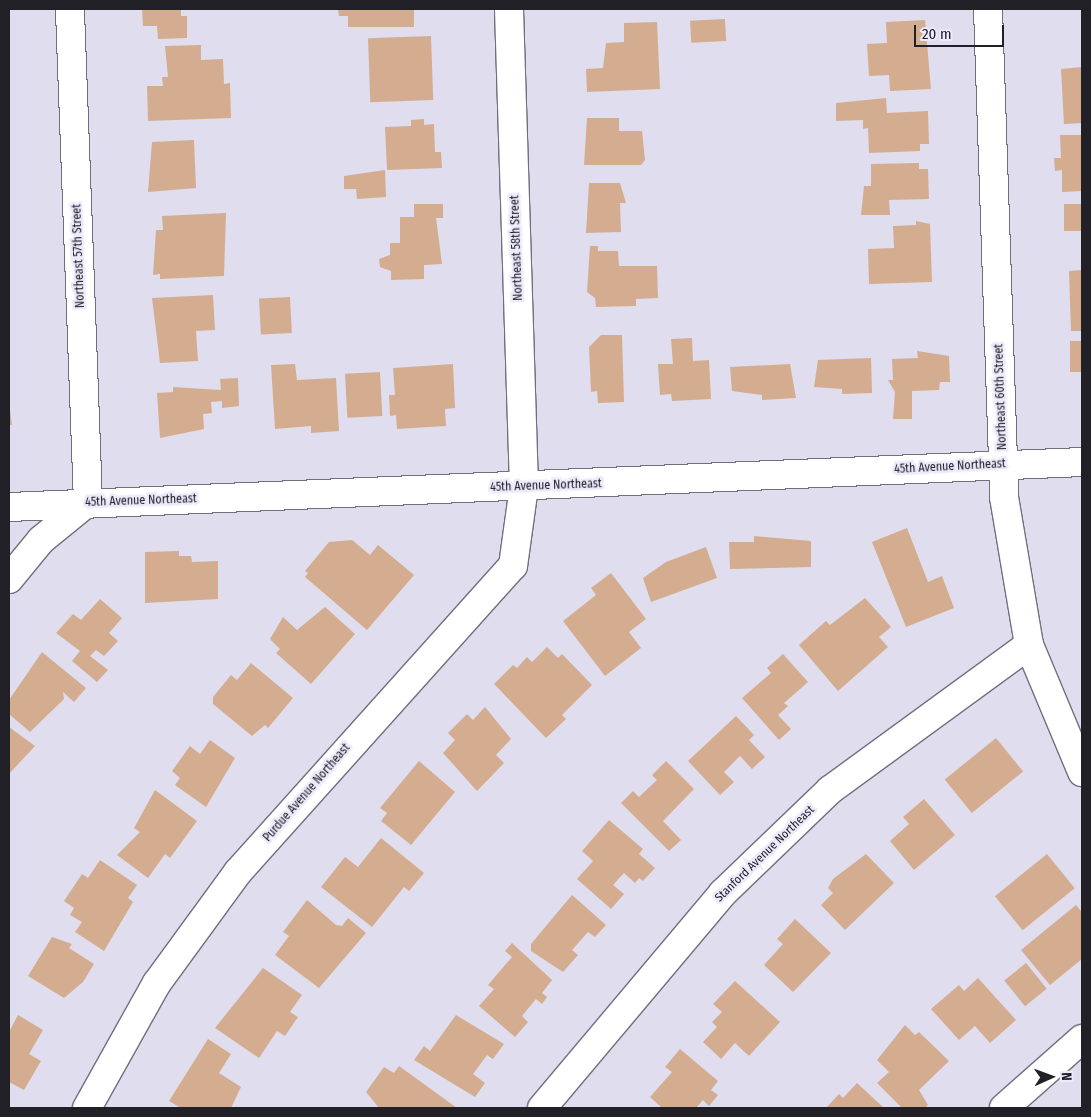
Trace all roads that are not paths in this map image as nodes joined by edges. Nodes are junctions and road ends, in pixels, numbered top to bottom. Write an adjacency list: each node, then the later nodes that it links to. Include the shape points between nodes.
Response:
1 (70, 9): 7 (street, Northeast 57th Street)
2 (508, 9): 6 (street, Northeast 58th Street)
3 (988, 9): 5 (street, Northeast 60th Street)
4 (1082, 462): 5 (street, 45th Avenue Northeast)
5 (1003, 464): 6 (street, 45th Avenue Northeast); 10 (street, Northeast 60th Street)
6 (524, 487): 7 (street, 45th Avenue Northeast); 13 (street, Purdue Avenue Northeast, via 513,566 238,872 157,983)
7 (88, 502): 8 (street, 45th Avenue Northeast); 9 (street, via 41,540)
8 (9, 507)
9 (9, 579)
10 (1029, 644): 11 (street, Northeast 60th Street); 14 (street, Stanford Avenue Northeast, via 830,790 723,894)
11 (1082, 772)
12 (1082, 1039): 15 (street)
13 (87, 1108)
14 (542, 1108)
15 (1004, 1108)

